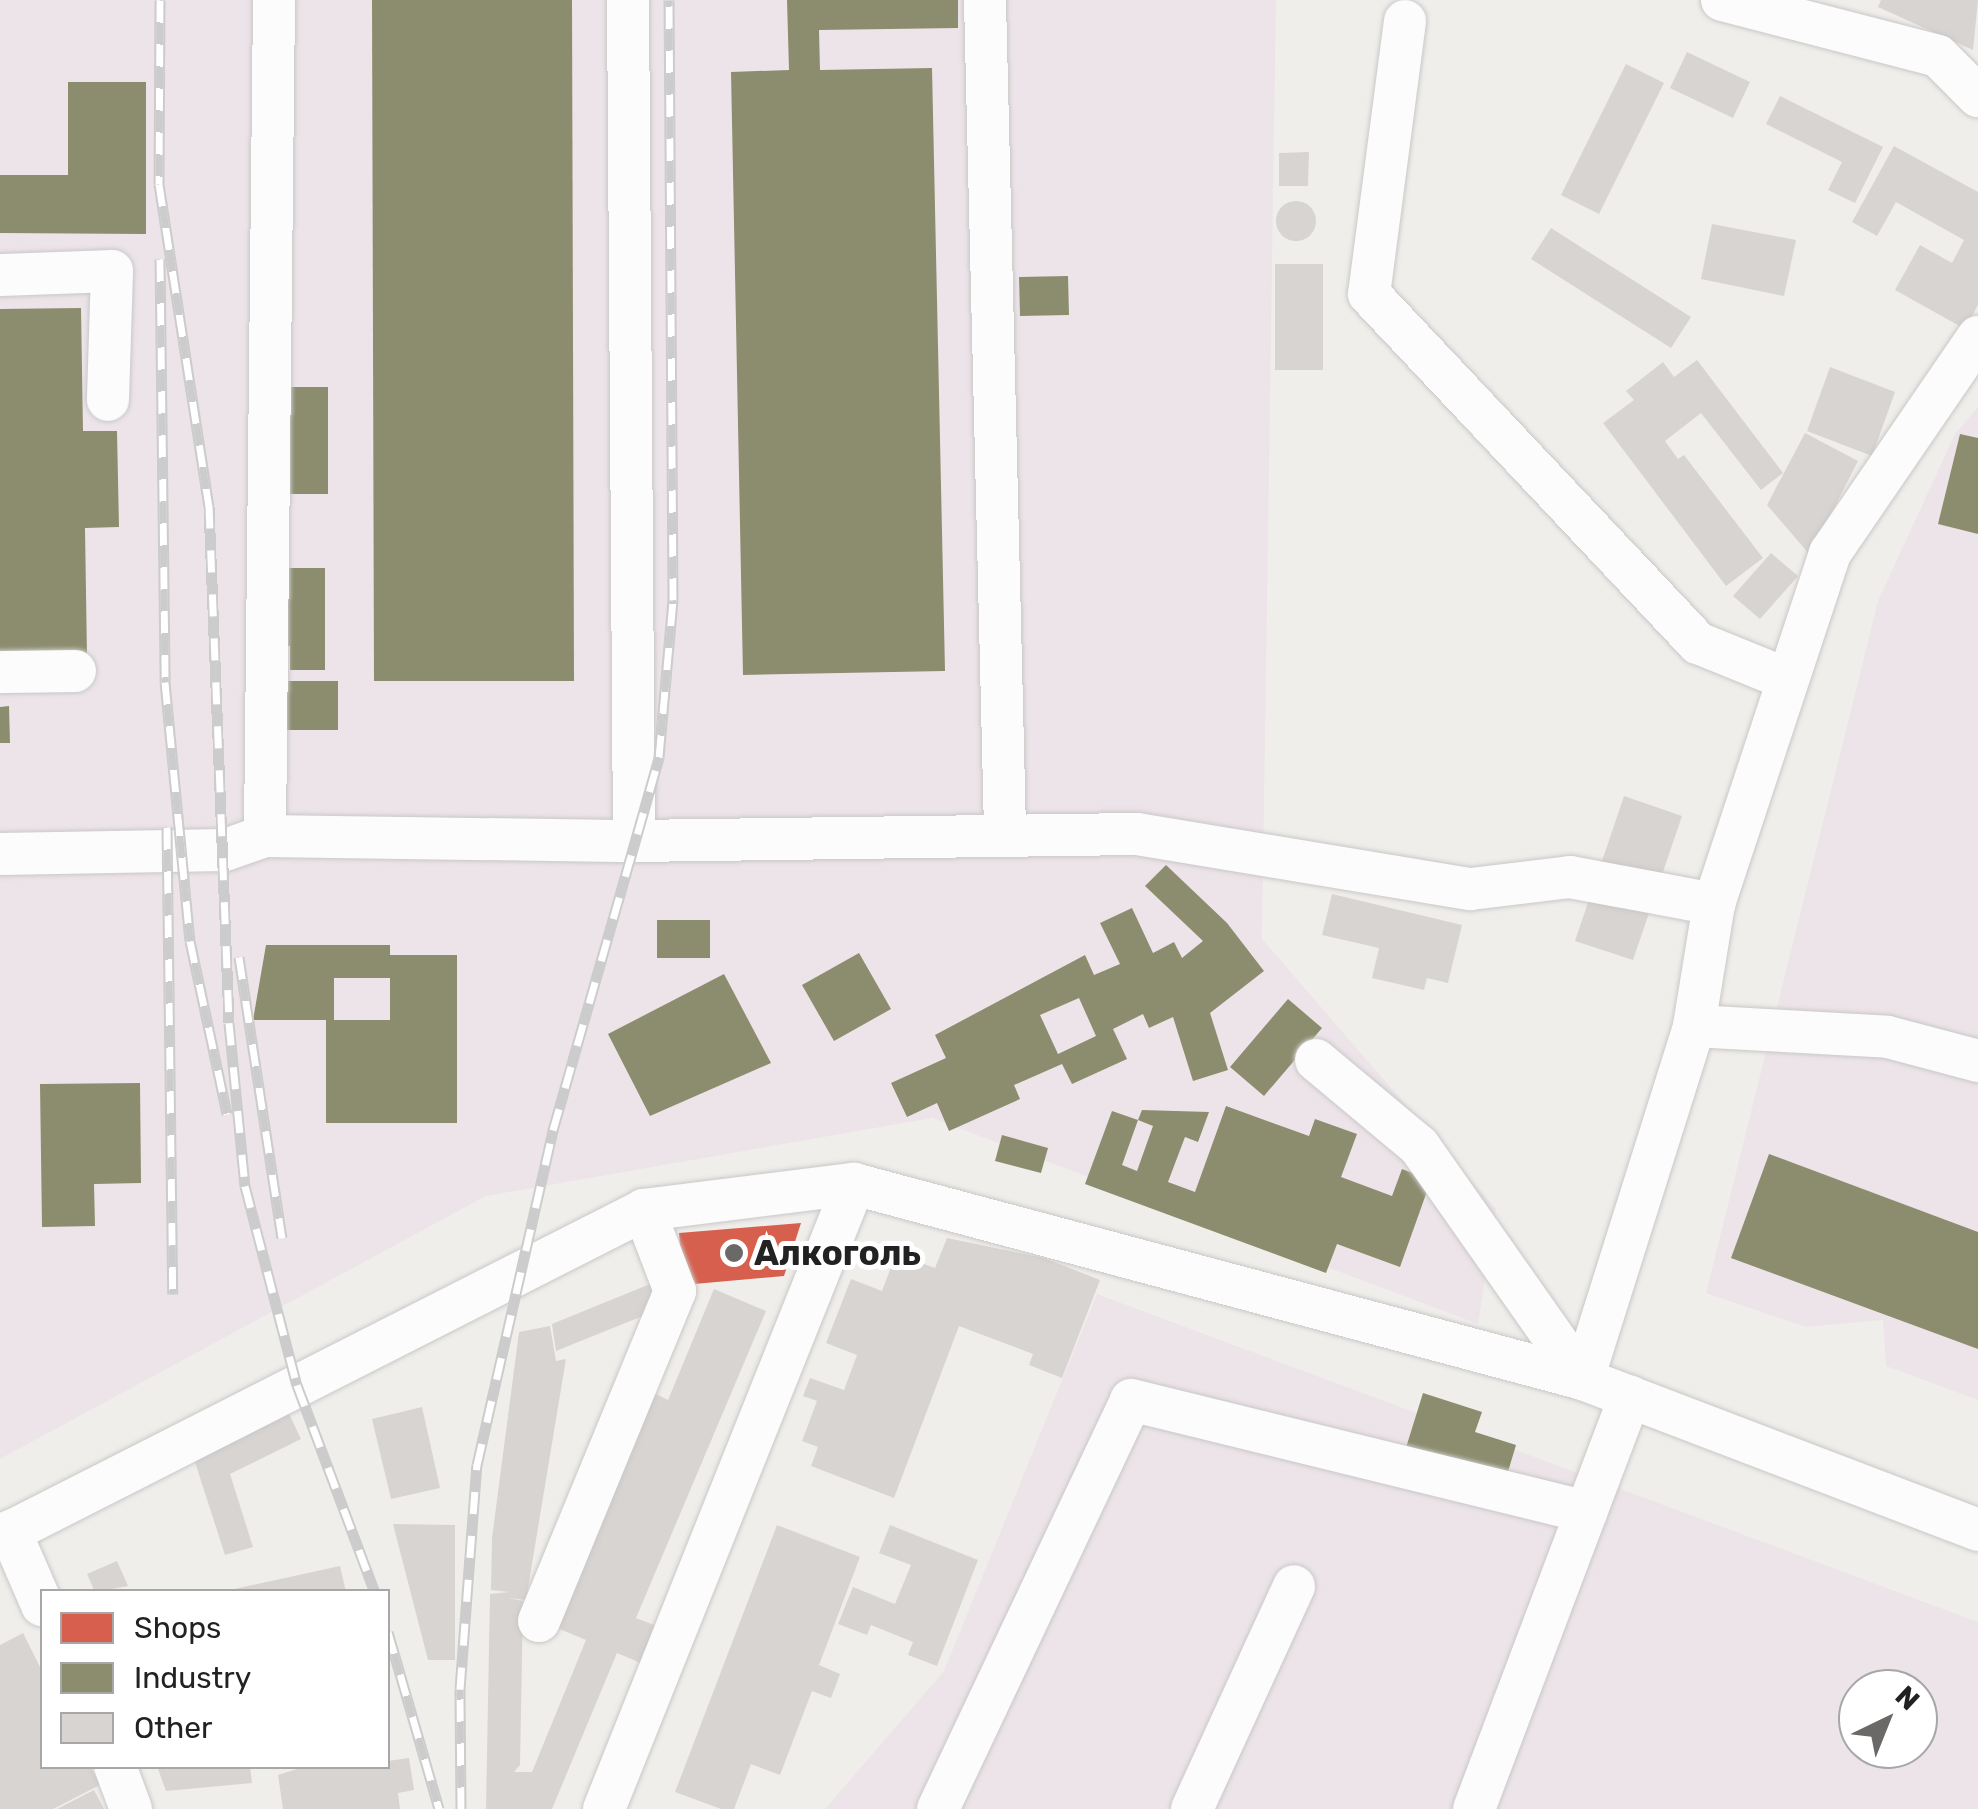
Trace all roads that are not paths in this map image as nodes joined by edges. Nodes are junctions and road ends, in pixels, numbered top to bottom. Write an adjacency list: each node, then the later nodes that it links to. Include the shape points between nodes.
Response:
1 (274, 0): 15 (street)
2 (628, 0): 16 (street)
3 (986, 0): 14 (street)
4 (1722, 0): 5 (street)
5 (1780, 9): 7 (street, via 1938,56)
6 (1405, 20): 13 (street, via 1369,294 1698,643)
7 (1978, 96)
8 (0, 274): 10 (street, via 112,271)
9 (1978, 338): 13 (street, via 1830,553)
10 (108, 400)
11 (75, 671): 12 (street)
12 (0, 672)
13 (1784, 678): 18 (street)
14 (1005, 831): 16 (street); 18 (street, via 1136,834 1471,890 1570,877)
15 (265, 836): 16 (street); 17 (street, via 222,850)
16 (634, 840)
17 (0, 854)
18 (1714, 904): 19 (street)
19 (1694, 1026): 21 (street, via 1888,1037); 24 (street)
20 (1316, 1060): 24 (street, via 1419,1146)
21 (1978, 1061)
22 (854, 1184): 23 (street); 24 (street); 34 (street)
23 (644, 1210): 28 (street); 31 (street, via 675,1291)
24 (1582, 1379): 25 (street)
25 (1630, 1396): 26 (street); 27 (street)
26 (1586, 1512): 35 (street, via 1131,1400); 37 (street)
27 (1978, 1530)
28 (5, 1534): 30 (street)
29 (1294, 1586): 36 (street)
30 (40, 1601)
31 (538, 1621)
32 (116, 1769): 33 (street)
33 (131, 1809)
34 (604, 1809)
35 (938, 1809)
36 (1192, 1809)
37 (1474, 1809)

